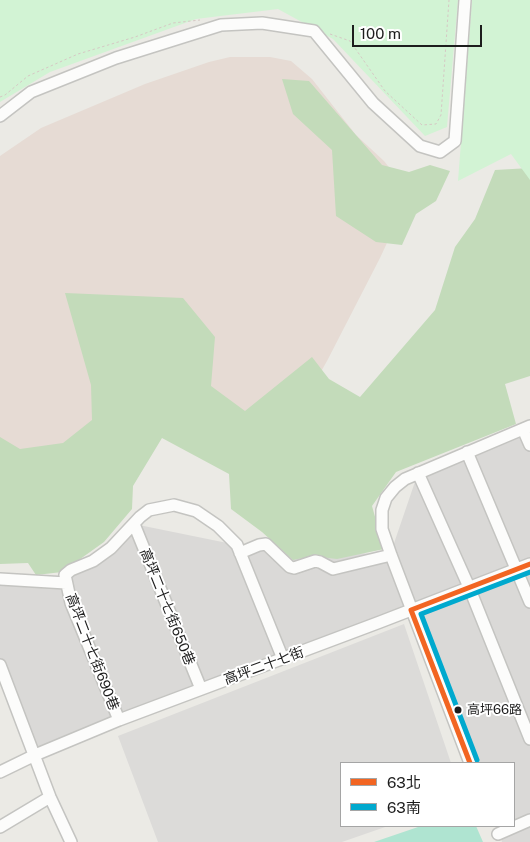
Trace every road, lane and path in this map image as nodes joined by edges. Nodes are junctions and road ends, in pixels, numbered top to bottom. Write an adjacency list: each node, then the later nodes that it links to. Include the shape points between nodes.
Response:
1 (450, 0): 4 (path, via 441,115 436,124 422,125 385,90 350,41)
2 (465, 0): 6 (street, via 455,141 440,152 420,146 373,102 314,31 262,23 221,25 116,58 31,92)
3 (199, 20): 5 (path, via 172,22 78,54 28,76)
4 (324, 31)
5 (0, 97)
6 (0, 116)
7 (526, 427): 8 (street); 9 (street)
8 (530, 445)
9 (467, 452): 10 (street); 15 (street)
10 (418, 472): 13 (street, via 395,487 386,498 382,529); 18 (street)
11 (134, 524): 12 (street, via 149,510 174,505 196,511 218,526); 17 (street, via 111,548 65,575); 23 (street, 高坪二十七街650巷)
12 (240, 554): 13 (street, via 266,544 290,567 315,561 334,569); 21 (street)
13 (390, 555): 20 (street)
14 (530, 564): 15 (street, 高坪二十七街)
15 (516, 570): 18 (street, 高坪二十七街); 19 (street)
16 (0, 579): 17 (street)
17 (66, 583): 24 (street, 高坪二十七街690巷)
18 (469, 587): 20 (street, 高坪二十七街); 25 (street)
19 (530, 602)
20 (411, 610): 21 (street, 高坪二十七街); 27 (street)
21 (283, 659): 23 (street, 高坪二十七街)
22 (0, 665): 26 (street)
23 (201, 690): 24 (street, 高坪二十七街)
24 (119, 720): 26 (street, 高坪二十七街)
25 (530, 739)
26 (35, 755): 28 (street, 高坪二十七街); 29 (street)
27 (470, 762)
28 (0, 772)
29 (50, 796): 31 (street); 35 (street)
30 (530, 820): 33 (street)
31 (0, 827)
32 (514, 827): 34 (street)
33 (515, 827)
34 (498, 834)
35 (71, 842)

